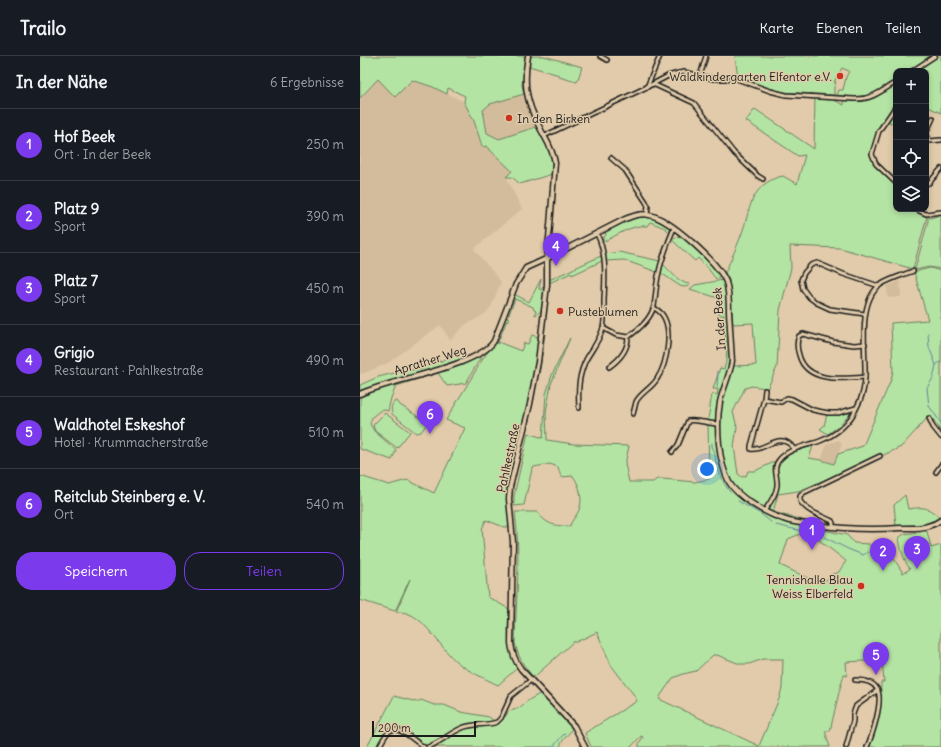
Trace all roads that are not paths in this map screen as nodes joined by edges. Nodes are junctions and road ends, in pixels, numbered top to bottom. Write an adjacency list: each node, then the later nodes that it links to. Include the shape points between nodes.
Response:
1 (528, 56): 14 (street, via 526,92)
2 (600, 56): 6 (street)
3 (660, 56): 11 (street)
4 (706, 56): 8 (street)
5 (935, 56): 7 (street)
6 (607, 60)
7 (917, 68)
8 (700, 76): 9 (street, via 676,73); 10 (street, via 737,79 786,95 854,100 873,96)
9 (653, 84): 11 (street); 20 (street, via 694,103 734,154)
10 (893, 84)
11 (647, 87): 14 (street)
12 (893, 110): 21 (street, via 879,131 872,154 876,164)
13 (933, 118): 15 (street, via 927,131)
14 (544, 136): 28 (street, via 552,150 555,163)
15 (928, 140)
16 (941, 140): 17 (street)
17 (929, 141)
18 (611, 158): 25 (street, via 625,170 646,202)
19 (941, 169): 22 (street)
20 (763, 179)
21 (893, 180)
22 (929, 183)
23 (922, 212): 24 (street)
24 (941, 212)
25 (647, 214): 26 (street, In der Beek, via 667,222); 27 (street, via 633,216)
26 (674, 228): 31 (street, via 659,270); 45 (street, In der Beek, via 721,272 727,286 732,361 720,401)
27 (597, 234): 28 (street); 33 (street, via 604,261)
28 (548, 258): 39 (street, Aprather Weg, via 524,270 494,341 486,350 463,361); 55 (street, Pahlkestraße, via 538,362 509,499 513,535 512,653)
29 (913, 271): 30 (street)
30 (879, 286): 32 (street); 32 (street, via 818,264 811,265 804,272 801,283 803,289 817,303 830,309)
31 (654, 308): 34 (street, via 643,324); 43 (street, via 664,319 667,354 658,378 639,397)
32 (865, 314): 35 (street)
33 (603, 328): 34 (street, via 616,335); 41 (street, via 580,376)
34 (628, 337): 36 (street, via 624,351)
35 (865, 344): 37 (street); 37 (street, via 833,342 804,334 799,336 797,343 801,362 816,374 841,379)
36 (608, 367)
37 (865, 377): 42 (street)
38 (765, 390): 40 (street)
39 (360, 394)
40 (764, 399): 42 (street, via 781,402 787,398 813,410 828,413); 47 (street, via 751,449 779,441 790,444)
41 (579, 408)
42 (856, 408): 47 (street, via 848,421 834,434)
43 (633, 414)
44 (929, 418): 46 (street)
45 (718, 424): 48 (street, via 688,421 678,445); 52 (street, In der Beek, via 722,459 728,481 742,498)
46 (941, 437)
47 (794, 449): 52 (street, via 776,465 777,488)
48 (672, 452)
49 (880, 456): 54 (street, via 800,496 803,506 832,521)
50 (941, 465): 51 (street)
51 (936, 472)
52 (765, 510): 54 (street, In der Beek, via 790,521)
53 (941, 520): 54 (street, In der Beek, via 922,528)
54 (833, 527)
55 (531, 680): 61 (street, via 511,696 497,722 460,728 437,744); 62 (street, Pahlkestraße, via 574,726)
56 (855, 680): 57 (street, via 865,681)
57 (878, 690): 58 (street, via 856,706); 63 (street, via 877,716)
58 (846, 746)
59 (379, 747): 60 (street, via 389,732 395,730 404,732)
60 (424, 747)
61 (428, 747)
62 (585, 747)
63 (867, 747)

